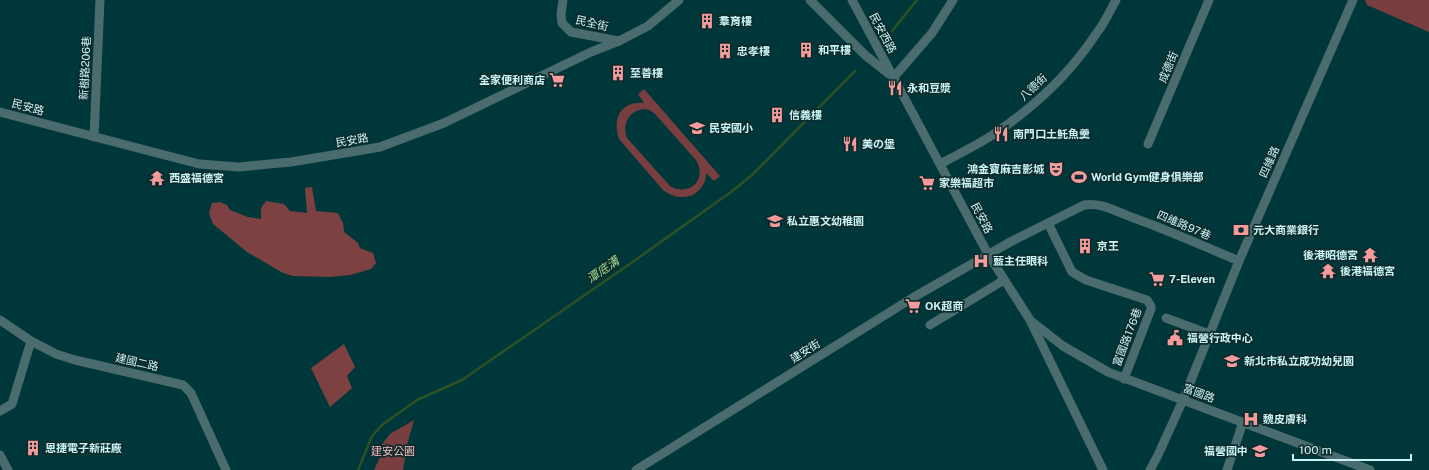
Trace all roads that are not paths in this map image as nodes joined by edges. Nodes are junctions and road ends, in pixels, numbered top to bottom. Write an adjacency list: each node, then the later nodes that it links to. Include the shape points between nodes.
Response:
1 (100, 0): 13 (street, 新樹路206巷)
2 (563, 0): 10 (street, 民全街, via 562,23 571,32)
3 (679, 0): 10 (street, 民安路, via 648,26)
4 (810, 0): 11 (street, 民安路, via 860,51)
5 (852, 0): 11 (street, 民安西路)
6 (953, 0): 11 (street, via 932,33)
7 (1116, 0): 15 (street, 八德街, via 1097,34 1073,65 1042,97 991,136)
8 (1209, 0): 14 (street, 成德街)
9 (1353, 0): 18 (street, 四維路)
10 (619, 41): 13 (street, 民安路, via 591,52 444,124 380,147 291,162 239,167 200,164)
11 (893, 78): 15 (street, 民安路)
12 (0, 112): 13 (street, 民安路)
13 (94, 137)
14 (1148, 144)
15 (940, 164): 17 (street, 民安路)
16 (1048, 223): 17 (street, 建安街); 18 (street, 四維路97巷, via 1084,205 1105,206); 26 (street, 富國路176巷, via 1072,272 1086,280 1147,300 1151,306)
17 (988, 254): 19 (street, 民安路); 33 (street, 建安街)
18 (1239, 261): 24 (street, 四維路)
19 (1004, 280): 22 (street, 民安路); 23 (street)
20 (1166, 318): 24 (street)
21 (0, 320): 25 (street, 建國二路)
22 (1030, 320): 26 (street, 富國路, via 1081,358); 34 (street, 民安路)
23 (930, 324)
24 (1209, 334): 27 (street, 四維路)
25 (31, 341): 28 (street, via 12,404); 32 (street, 建國二路, via 56,354 75,360 183,385 191,393)
26 (1124, 379): 27 (street, 富國路)
27 (1183, 400): 29 (street, 富國路); 35 (street, 四維路)
28 (0, 411)
29 (1243, 422): 36 (street); 37 (street, 富國路)
30 (0, 455): 31 (street)
31 (8, 470)
32 (226, 470)
33 (636, 470)
34 (1103, 470)
35 (1150, 470)
36 (1227, 470)
37 (1370, 470)

